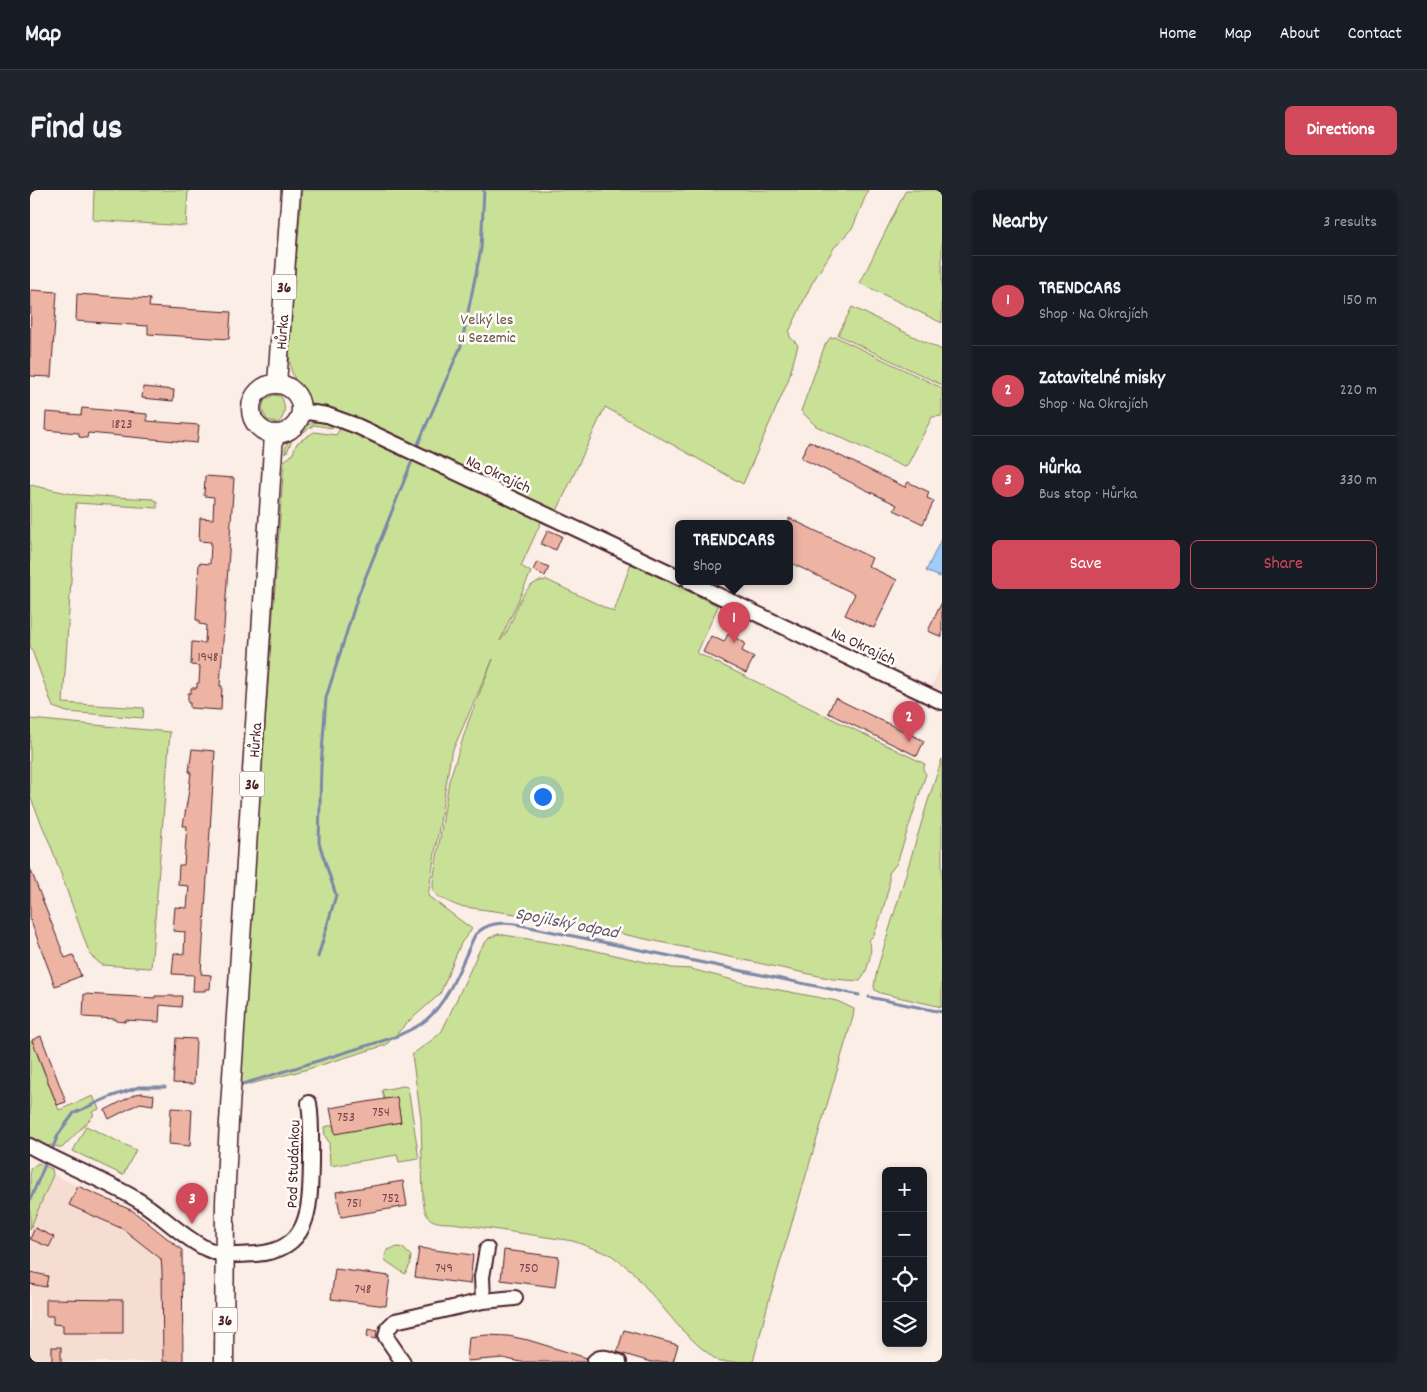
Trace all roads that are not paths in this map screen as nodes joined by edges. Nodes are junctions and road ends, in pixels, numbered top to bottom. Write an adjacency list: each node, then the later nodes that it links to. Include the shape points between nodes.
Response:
1 (290, 190): 2 (main road, Hůrka / 36)
2 (277, 384): 3 (main road, via 287,386 296,394); 4 (main road, via 260,390 252,407 257,424)
3 (301, 411): 4 (main road, via 293,428); 5 (street, Na Okrajích, via 334,417 357,426)
4 (274, 434): 11 (main road, Hůrka / 36, via 229,1113)
5 (675, 575)
6 (696, 585): 7 (street, Na Okrajích)
7 (942, 702)
8 (310, 1102): 11 (street, Pod Studánkou, via 309,1205 303,1229 275,1252)
9 (30, 1146): 11 (street, via 129,1195 196,1243)
10 (487, 1248): 13 (street, via 482,1276)
11 (225, 1255): 14 (main road, Hůrka / 36)
12 (515, 1298): 13 (street)
13 (483, 1301): 15 (street, via 392,1322 386,1337)
14 (224, 1362)
15 (403, 1362)
16 (594, 1362): 17 (street, via 602,1357)
17 (619, 1362)

